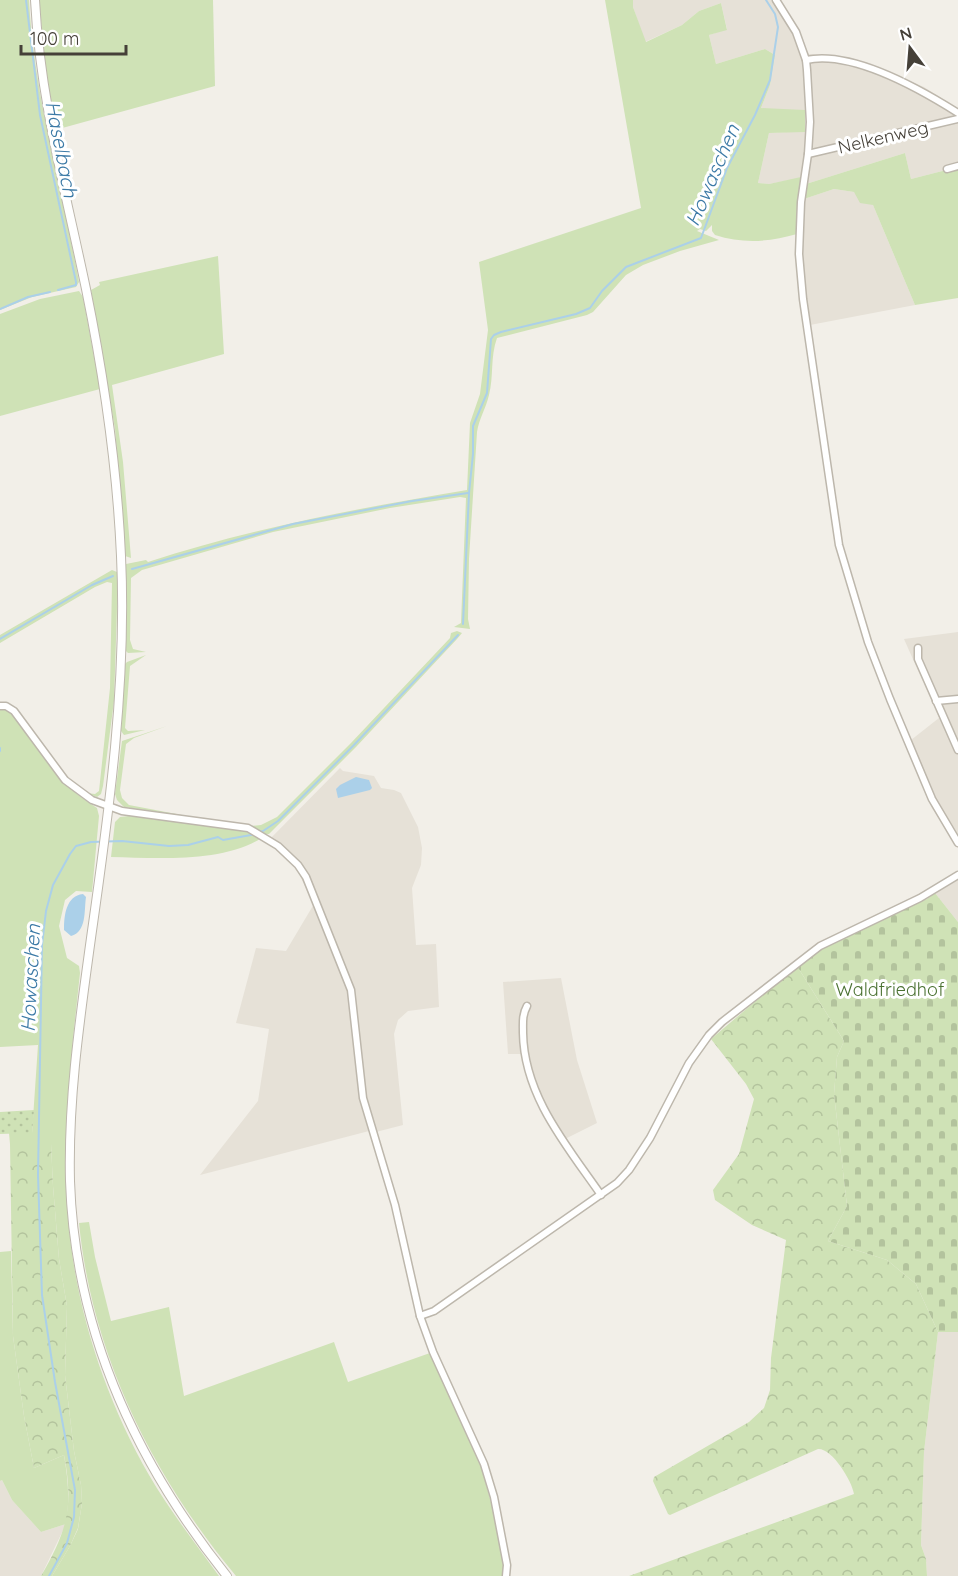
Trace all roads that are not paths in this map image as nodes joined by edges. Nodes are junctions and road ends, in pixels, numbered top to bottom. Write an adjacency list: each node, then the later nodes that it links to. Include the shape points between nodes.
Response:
1 (35, 0): 14 (street, via 43,85 97,346 115,465 122,560 122,641)
2 (776, 0): 3 (street, via 796,32)
3 (806, 60): 4 (street, via 836,61 889,75); 6 (street)
4 (958, 113)
5 (958, 119): 6 (street, Nelkenweg)
6 (808, 154): 15 (street, via 799,254 839,545 868,642 929,793)
7 (958, 166): 8 (street)
8 (947, 169)
9 (918, 648): 11 (street, via 918,659)
10 (958, 699): 11 (street)
11 (936, 701): 13 (street)
12 (0, 706): 14 (street, via 14,711 65,780 83,795)
13 (958, 750)
14 (108, 806): 20 (street, via 252,830 289,855 306,877 351,990 363,1098 395,1205); 21 (street, via 73,1085 70,1184 76,1245 96,1333 130,1426 154,1473)
15 (955, 832): 16 (street)
16 (958, 843)
17 (958, 875): 19 (street, via 920,898 820,946 722,1022 689,1063 636,1161)
18 (526, 1006): 19 (street, via 522,1015 523,1042 536,1093 548,1118)
19 (601, 1194): 20 (street, via 434,1311)
20 (420, 1316): 22 (street, via 484,1464 494,1497)
21 (227, 1576)
22 (506, 1576)

